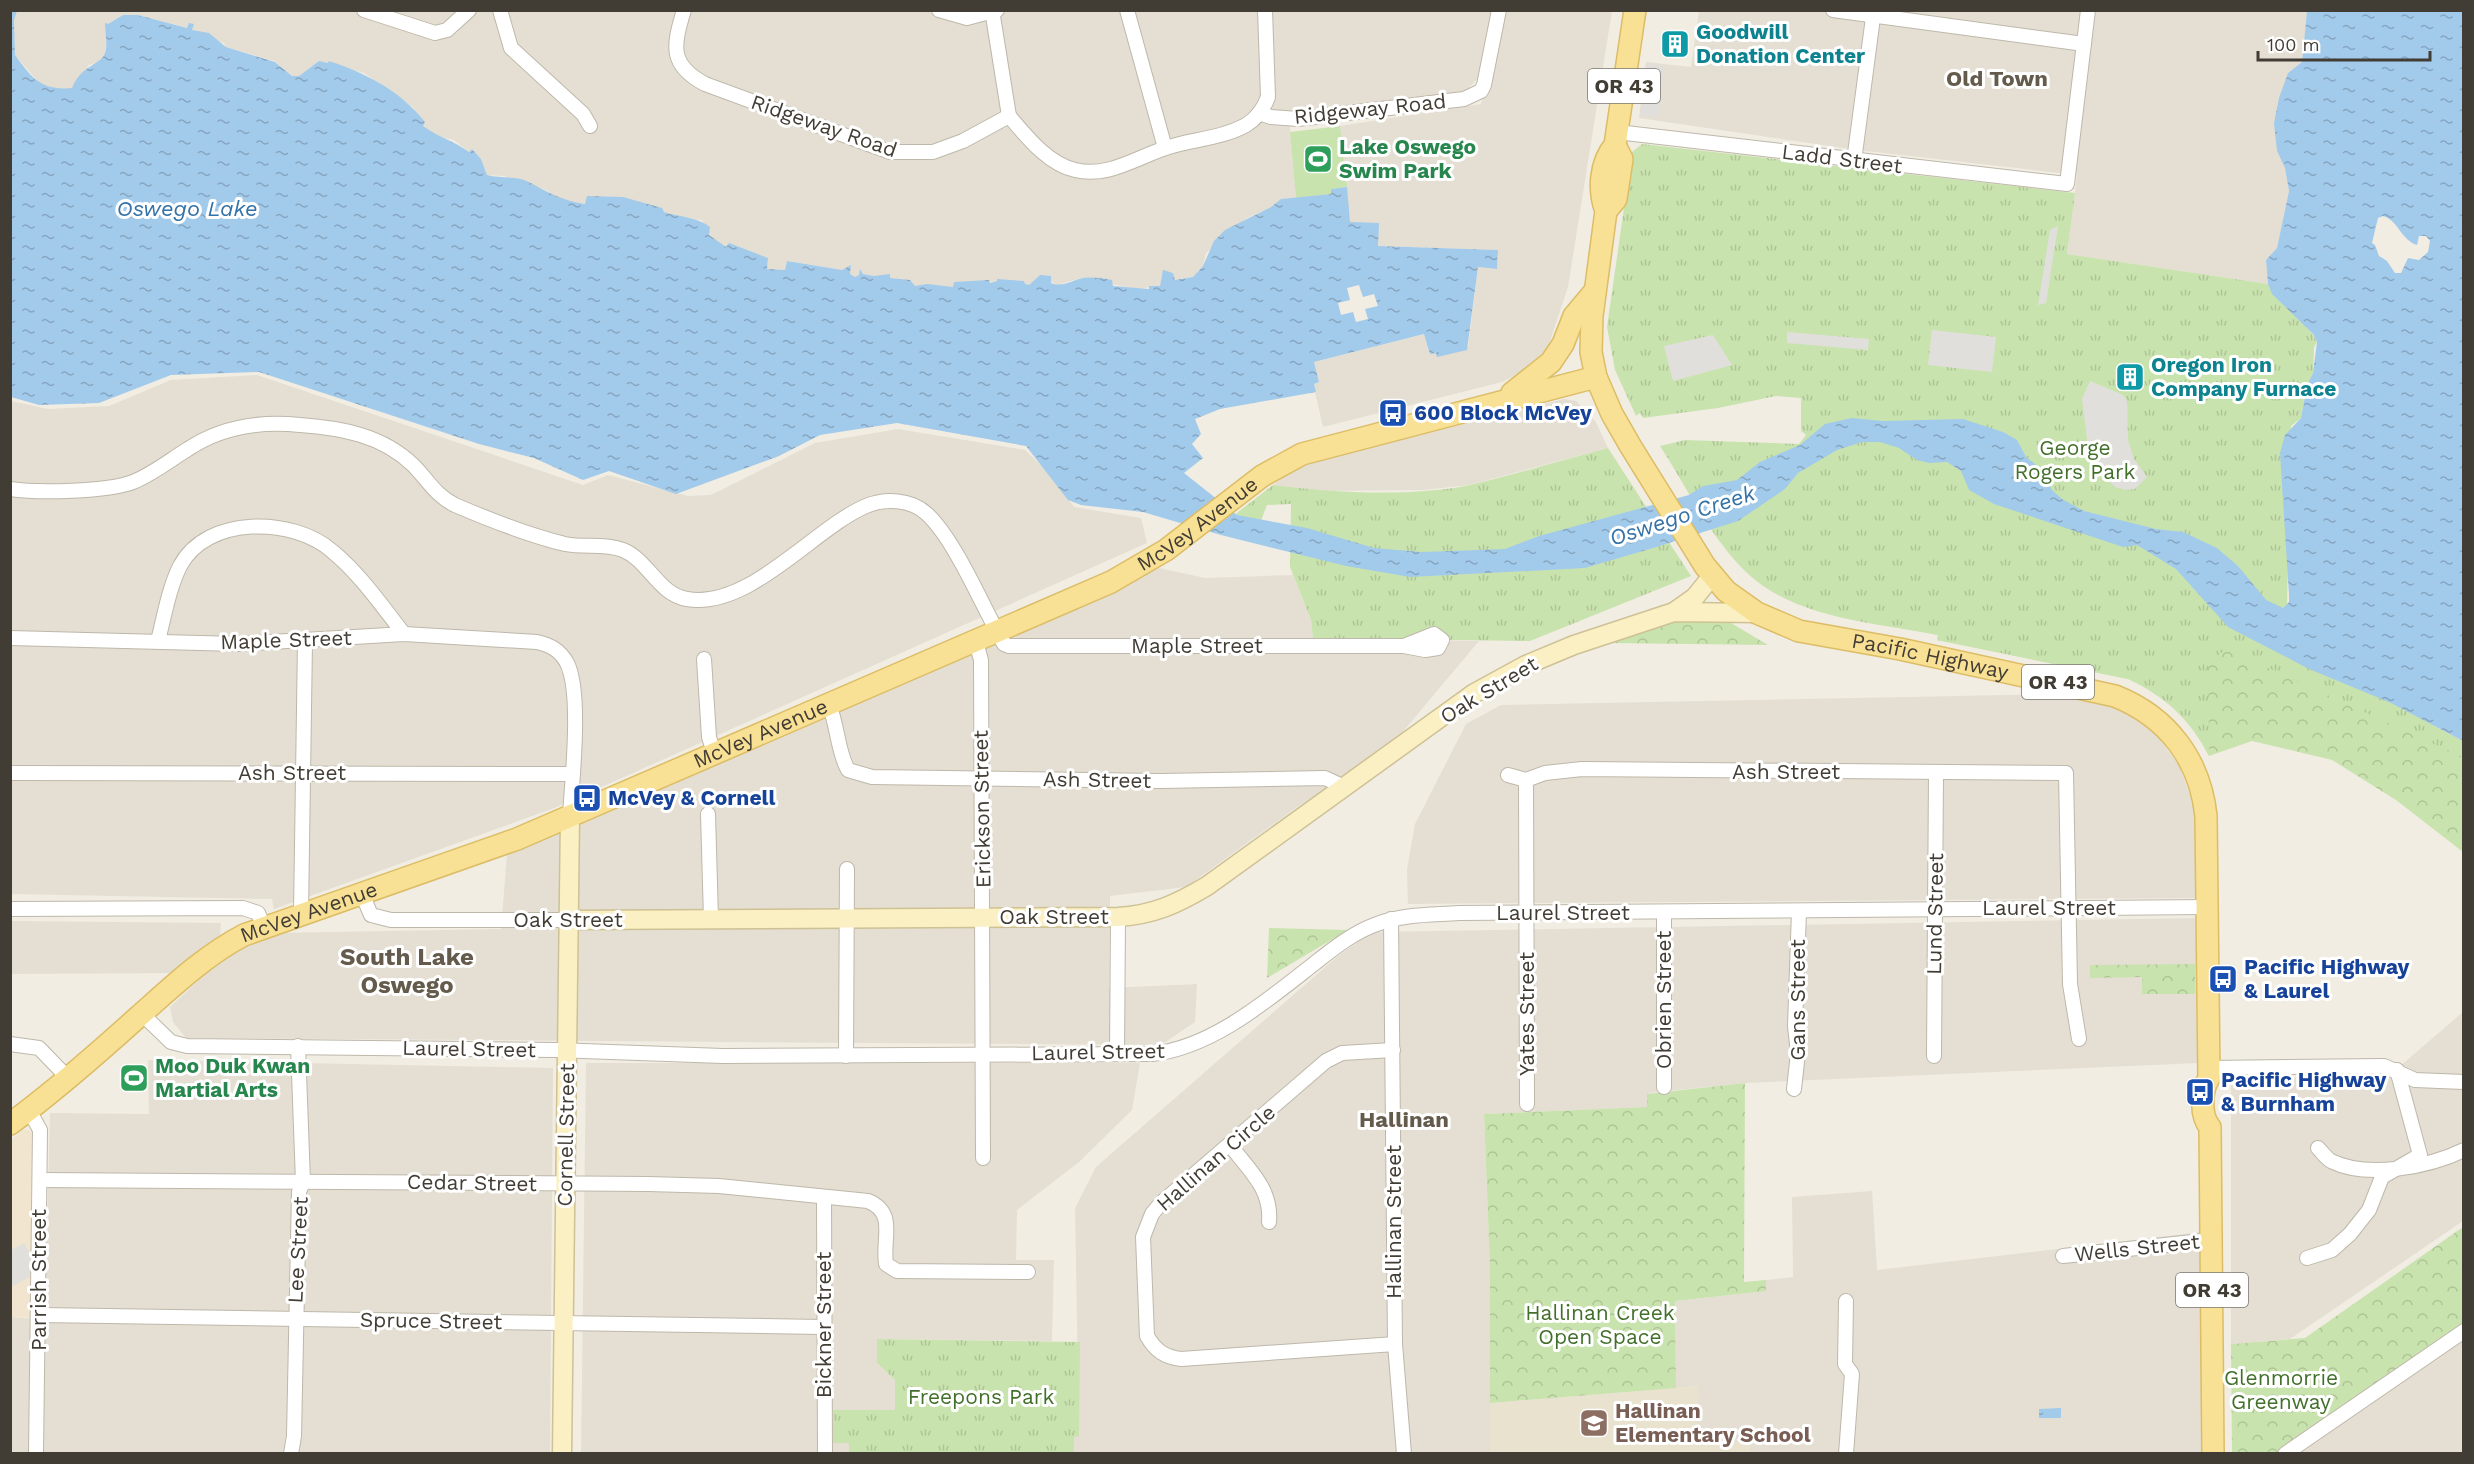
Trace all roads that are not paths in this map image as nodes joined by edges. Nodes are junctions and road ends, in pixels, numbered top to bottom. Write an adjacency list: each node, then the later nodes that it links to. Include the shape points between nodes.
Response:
1 (364, 10): 2 (street, via 435,33 447,30)
2 (469, 10)
3 (500, 10): 17 (street, via 511,48 583,114)
4 (684, 10): 16 (street, Ridgeway Road, via 676,48 680,66 688,75 890,152 933,152)
5 (939, 10): 12 (street, via 967,18)
6 (1127, 10): 19 (street)
7 (1264, 10): 15 (street, via 1269,83 1268,97)
8 (1499, 10): 15 (street, Ridgeway Road, via 1484,86 1464,99 1298,118)
9 (1635, 10): 18 (main road, OR 43)
10 (1833, 10): 13 (street)
11 (2088, 10): 14 (street)
12 (994, 11): 16 (street)
13 (1874, 13): 14 (street); 20 (street)
14 (2084, 44): 20 (street, Ladd Street, via 2067,184)
15 (1259, 113): 19 (street, via 1247,124 1223,134)
16 (1009, 116): 19 (street, via 1048,157 1076,171 1106,171)
17 (590, 126)
18 (1616, 138): 20 (street, Ladd Street); 21 (main road, OR 43, via 1622,159 1616,199 1606,211)
19 (1165, 148)
20 (1854, 161)
21 (1594, 291): 22 (main road, OR 43, via 1590,335); 23 (main road, McVey Avenue, via 1574,316 1551,362)
22 (1596, 377): 23 (main road, McVey Avenue); 25 (main road, Pacific Highway / OR 43, via 1631,447)
23 (1502, 400): 28 (main road, McVey Avenue, via 1302,454 1272,469 1128,574)
24 (10, 489): 28 (street, via 127,484 212,435 255,425 299,424 356,433 390,445 451,503 567,545 625,551 664,587 690,600 718,596 755,580 863,507 900,502 924,511 932,520 960,562)
25 (1709, 571): 26 (street, Oak Street, via 1695,597); 27 (main road, Pacific Highway / OR 43, via 1740,603)
26 (1674, 612): 27 (street, Oak Street); 45 (street, Oak Street, via 1526,665 1473,694)
27 (1757, 613): 50 (main road, Pacific Highway / OR 43, via 1820,637 1900,649 2094,690 2142,708 2174,735 2199,780 2206,816)
28 (997, 632): 33 (main road, McVey Avenue); 34 (street, Maple Street, via 1004,644 1013,647)
29 (404, 634): 31 (street, via 333,551 316,540 284,530 242,528 214,535 181,565); 32 (street, Maple Street); 41 (street, Maple Street, via 550,645 566,662 573,686)
30 (10, 638): 31 (street, Maple Street)
31 (158, 641): 32 (street, Maple Street)
32 (305, 641): 38 (street)
33 (976, 642): 36 (main road, McVey Avenue); 43 (street, Erickson Street, via 981,660)
34 (1404, 646)
35 (704, 659): 37 (street, via 709,737)
36 (829, 705): 37 (main road, McVey Avenue); 43 (street, Ash Street, via 848,770 872,777)
37 (714, 753): 47 (main road, McVey Avenue)
38 (302, 772): 39 (street, Ash Street); 41 (street, Ash Street); 56 (street)
39 (10, 773)
40 (1936, 773): 44 (street, Ash Street, via 1582,769 1545,773); 51 (street, Ash Street, via 2066,773); 53 (street, Lund Street)
41 (573, 774): 47 (street)
42 (1508, 775): 44 (street)
43 (981, 778): 45 (street, Ash Street, via 1325,778); 58 (street, Erickson Street)
44 (1526, 780): 57 (street, Yates Street)
45 (1344, 787): 59 (street, Oak Street, via 1184,900 1152,914)
46 (708, 814): 61 (street)
47 (570, 816): 49 (main road, McVey Avenue); 63 (street, Cornell Street)
48 (847, 869): 60 (street)
49 (362, 894): 56 (main road, McVey Avenue); 63 (street, Oak Street, via 369,913 381,919)
50 (2208, 907): 51 (street, Laurel Street); 76 (main road, Pacific Highway / OR 43)
51 (2070, 908): 53 (street, Laurel Street); 66 (street, via 2070,984)
52 (10, 909): 64 (street, via 243,908 258,913)
53 (1936, 909): 54 (street, Laurel Street); 74 (street, Lund Street)
54 (1798, 911): 55 (street, Laurel Street); 80 (street, Gans Street, via 1798,1053)
55 (1664, 912): 57 (street, Laurel Street); 79 (street, Obrien Street)
56 (301, 914): 64 (main road, McVey Avenue)
57 (1528, 914): 62 (street, Laurel Street, via 1459,913); 81 (street, Yates Street)
58 (983, 917): 59 (street, Oak Street); 60 (street, Oak Street); 71 (street, Erickson Street)
59 (1118, 917): 72 (street)
60 (845, 918): 61 (street, Oak Street); 73 (street)
61 (711, 919): 63 (street, Oak Street)
62 (1391, 919): 69 (street, Hallinan Street); 72 (street, Laurel Street, via 1349,938 1256,1009 1196,1043 1164,1053)
63 (569, 920): 70 (street, Cornell Street)
64 (264, 927): 65 (main road, McVey Avenue, via 211,954)
65 (142, 1014): 68 (street, Laurel Street, via 178,1045); 77 (main road, McVey Avenue)
66 (2079, 1039)
67 (10, 1044): 77 (street, via 39,1048)
68 (298, 1046): 70 (street, Laurel Street); 90 (street, Lee Street)
69 (1393, 1050): 84 (street, Hallinan Circle, via 1342,1053 1326,1062); 104 (street, Hallinan Street)
70 (568, 1051): 73 (street, Laurel Street); 91 (street, Cornell Street)
71 (983, 1054): 72 (street, Laurel Street); 73 (street, Laurel Street); 87 (street, Erickson Street)
72 (1117, 1054)
73 (846, 1056)
74 (1934, 1056)
75 (2397, 1071): 76 (street, via 2384,1066); 78 (street, via 2415,1080); 88 (street, via 2421,1151 2417,1159)
76 (2209, 1073): 94 (main road, Pacific Highway / OR 43, via 2216,1094 2216,1121 2210,1127)
77 (69, 1079): 82 (main road, McVey Avenue)
78 (2463, 1082)
79 (1664, 1087)
80 (1794, 1089)
81 (1527, 1104)
82 (29, 1110): 83 (main road, McVey Avenue); 89 (street, Parrish Street, via 40,1130)
83 (10, 1124)
84 (1230, 1145): 93 (street, via 1268,1195); 104 (street, Hallinan Circle, via 1161,1203 1146,1227 1142,1248 1144,1324 1152,1346 1166,1356 1181,1359)
85 (2318, 1148): 88 (street, via 2330,1160 2356,1168)
86 (2463, 1150): 88 (street, via 2439,1160)
87 (984, 1158)
88 (2396, 1168): 96 (street, via 2380,1180 2369,1210 2350,1234 2332,1250)
89 (40, 1180): 90 (street, Cedar Street); 99 (street, Parrish Street)
90 (303, 1182): 91 (street, Cedar Street); 100 (street, Lee Street, via 299,1192)
91 (565, 1184): 92 (street, Cedar Street, via 719,1186); 101 (street, Cornell Street)
92 (824, 1197): 97 (street, Cedar Street, via 868,1201 884,1211 886,1264 897,1270); 102 (street, Bickner Street)
93 (1269, 1222)
94 (2211, 1239): 95 (street, Wells Street); 111 (main road, Pacific Highway / OR 43)
95 (2063, 1256)
96 (2307, 1258)
97 (1028, 1272)
98 (1846, 1301): 110 (street, via 1845,1364 1852,1374)
99 (40, 1315): 100 (street, Spruce Street); 105 (street, Parrish Street)
100 (294, 1319): 101 (street, Spruce Street); 106 (street, Lee Street)
101 (563, 1324): 102 (street, Spruce Street); 107 (street, Cornell Street)
102 (823, 1327): 108 (street, Bickner Street)
103 (2463, 1331): 112 (street)
104 (1395, 1344): 109 (street, Hallinan Street)
105 (36, 1454)
106 (291, 1454)
107 (562, 1454)
108 (825, 1454)
109 (1404, 1454)
110 (1846, 1454)
111 (2213, 1454)
112 (2285, 1454)

